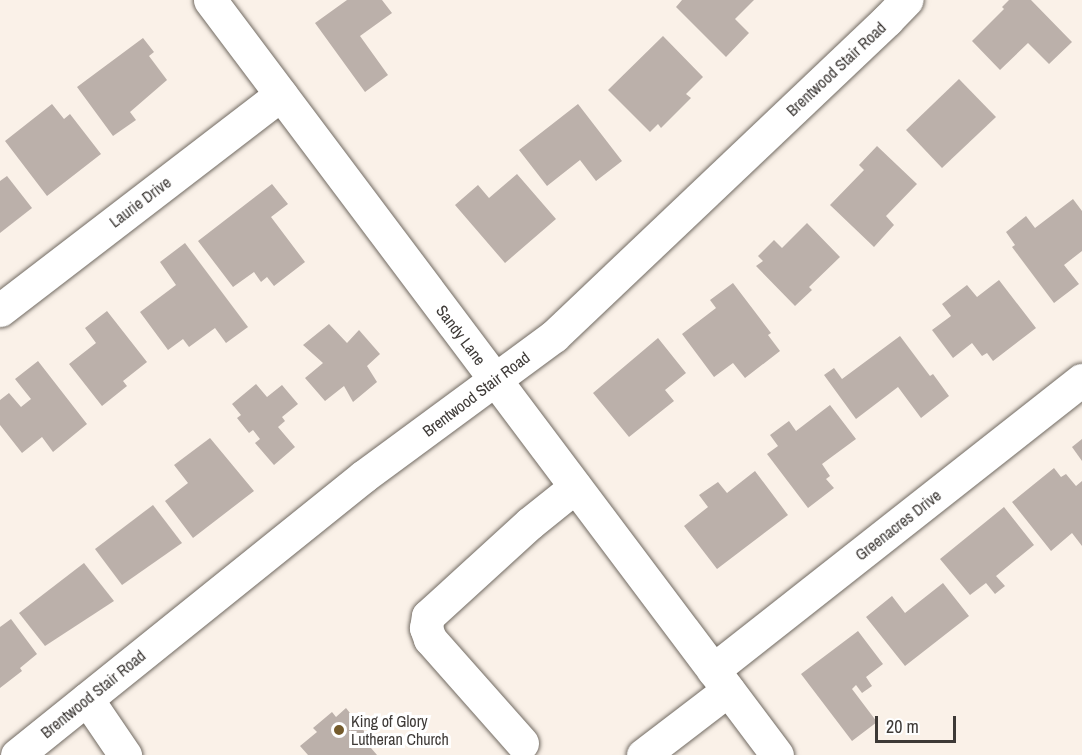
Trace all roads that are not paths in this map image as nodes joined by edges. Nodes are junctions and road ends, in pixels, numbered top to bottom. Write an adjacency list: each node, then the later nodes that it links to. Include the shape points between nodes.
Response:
1 (906, 0): 5 (street, Brentwood Stair Road, via 554,336)
2 (216, 2): 3 (street, Sandy Lane)
3 (281, 94): 4 (street, Laurie Drive); 5 (street, Sandy Lane)
4 (0, 310)
5 (495, 380): 7 (street, Sandy Lane); 9 (street, Brentwood Stair Road, via 364,476)
6 (1082, 380): 8 (street, Greenacres Drive)
7 (575, 486): 8 (street, Sandy Lane); 10 (street, via 428,616 426,628 430,639)
8 (721, 680): 13 (street, Greenacres Drive); 14 (street, Sandy Lane)
9 (87, 699): 11 (street, Brentwood Stair Road); 12 (street)
10 (522, 743)
11 (17, 755)
12 (125, 755)
13 (643, 755)
14 (777, 755)

